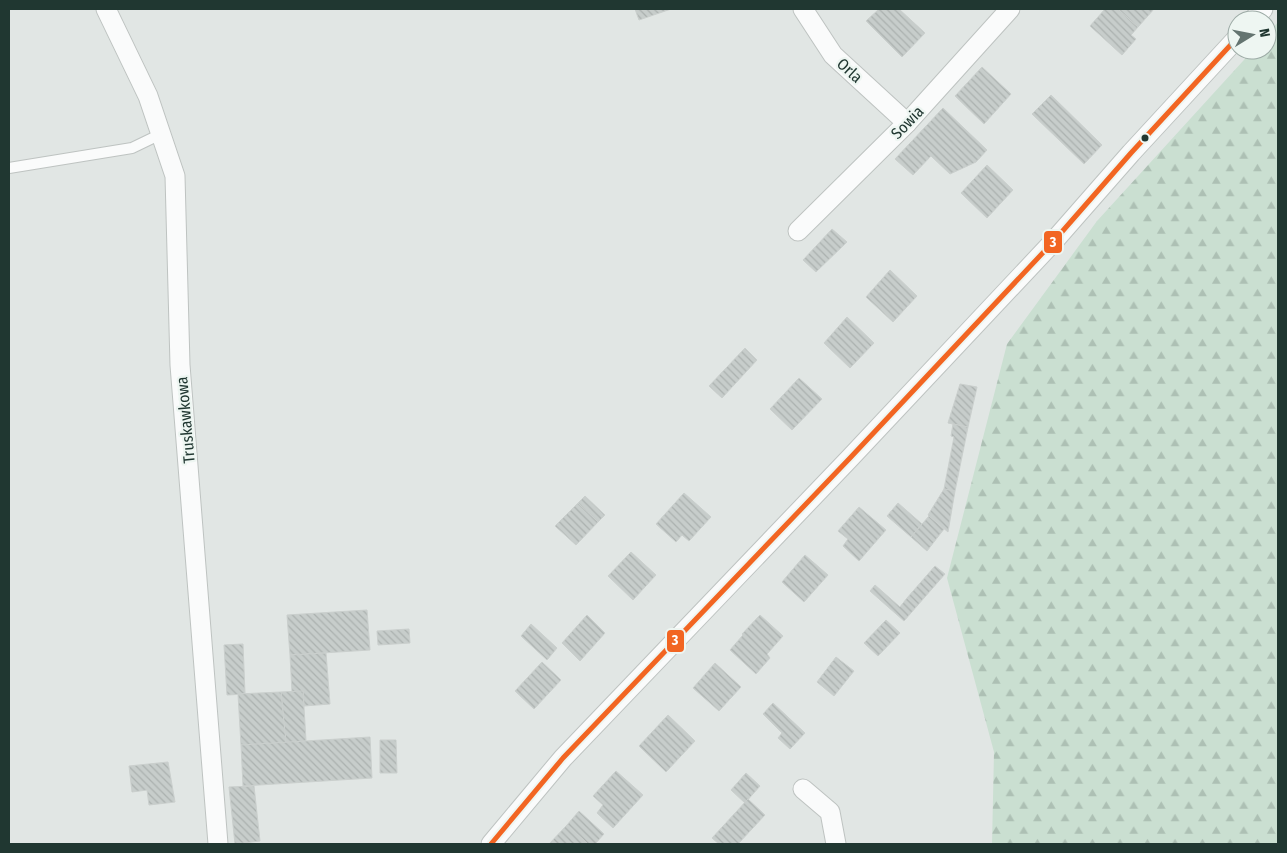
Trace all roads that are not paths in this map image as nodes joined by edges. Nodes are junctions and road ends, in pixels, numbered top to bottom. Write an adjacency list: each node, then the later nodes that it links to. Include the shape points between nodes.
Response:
1 (106, 9): 6 (street, Truskawkowa, via 148,96)
2 (803, 9): 5 (street, Orla, via 833,56)
3 (1010, 9): 5 (street, Sowia)
4 (1227, 49): 11 (street, via 1053,242 563,758)
5 (907, 123): 8 (street, Sowia)
6 (161, 134): 7 (lane, via 132,148); 10 (street, Truskawkowa, via 175,176 180,365)
7 (9, 168)
8 (798, 231)
9 (804, 789): 12 (street, via 830,812)
10 (218, 844)
11 (491, 844)
12 (836, 844)

